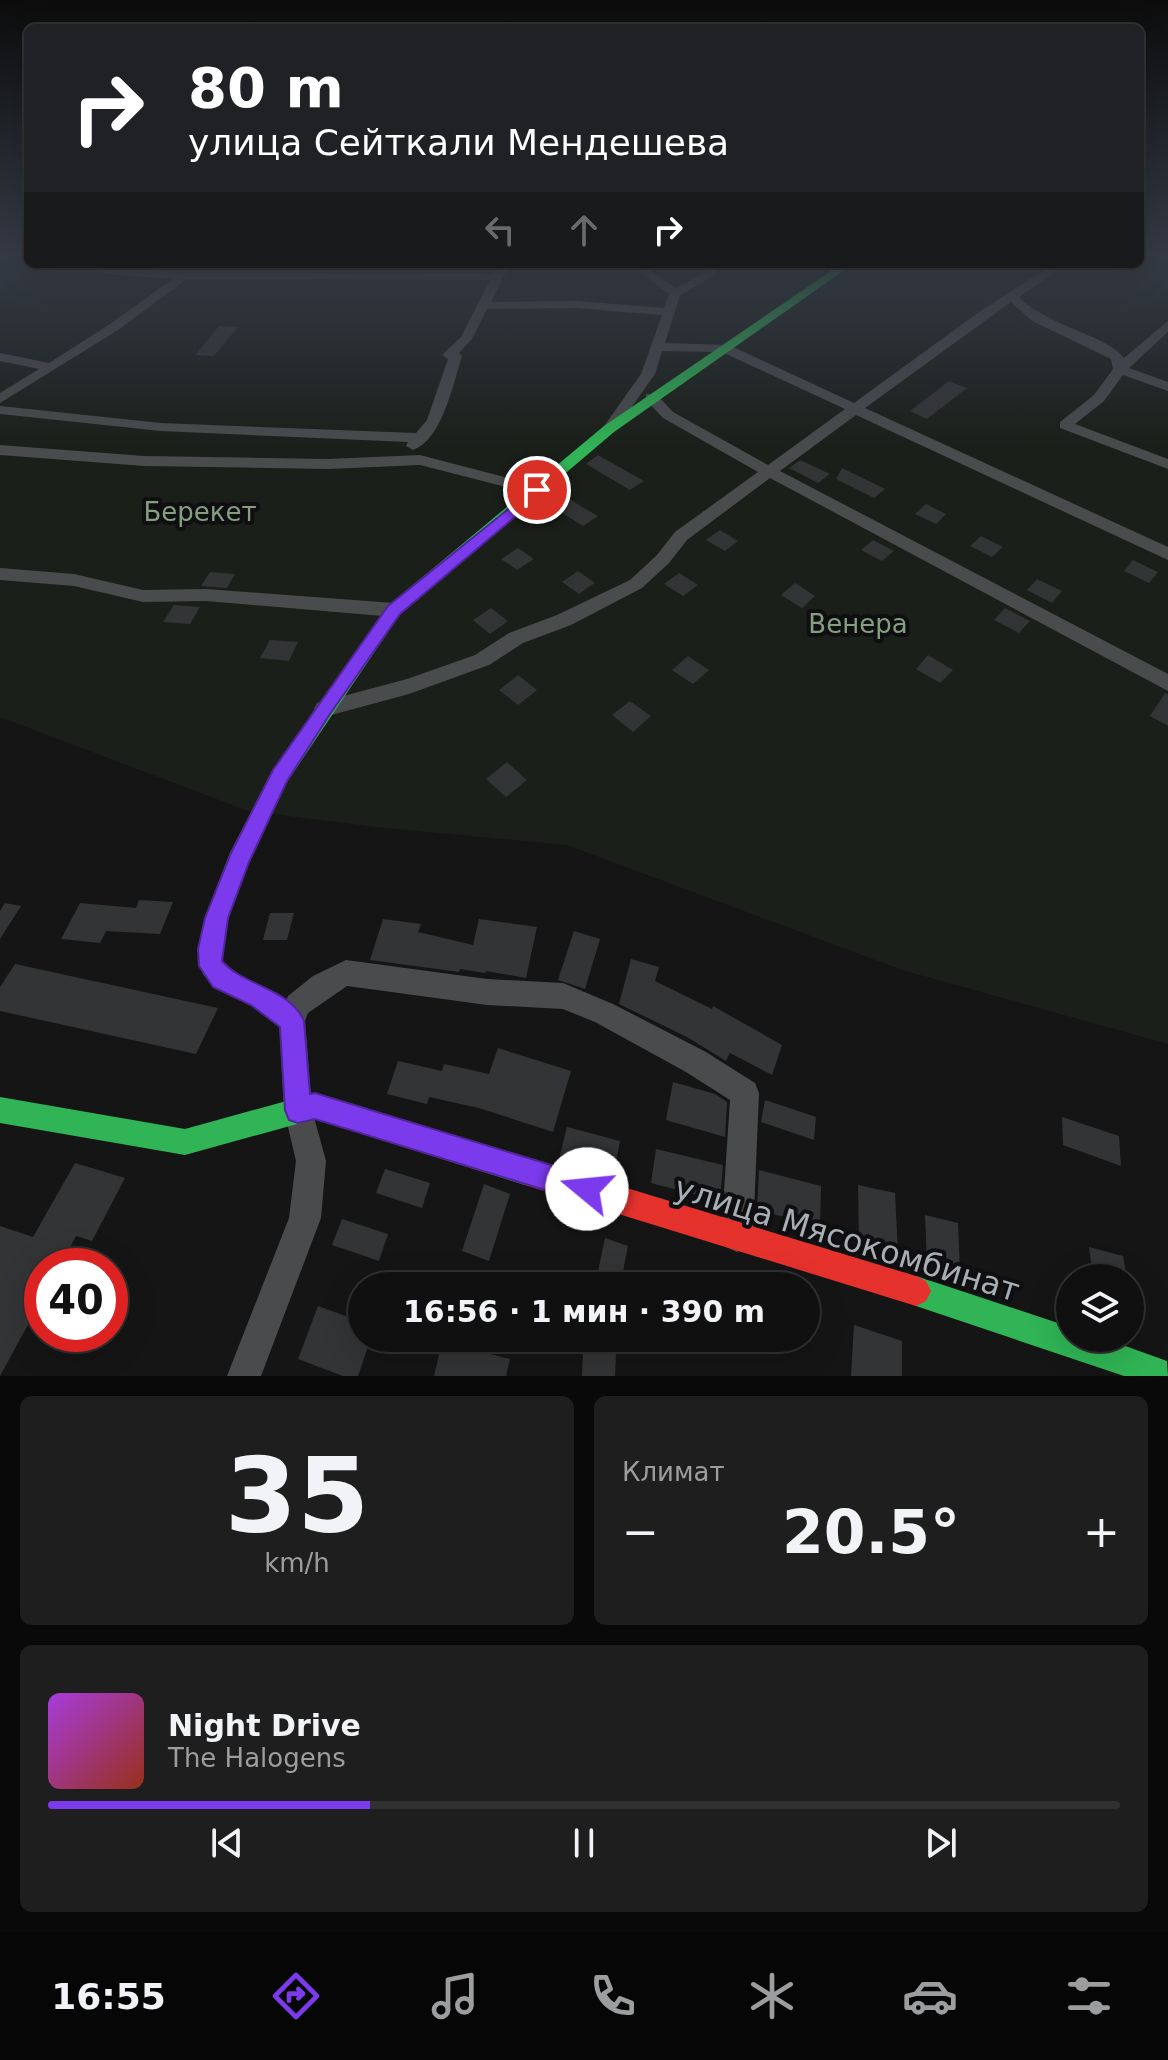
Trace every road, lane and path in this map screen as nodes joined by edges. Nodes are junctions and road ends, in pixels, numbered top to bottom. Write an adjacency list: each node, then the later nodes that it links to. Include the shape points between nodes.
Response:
1 (123, 320): 11 (street)
2 (476, 320): 19 (street, via 452,356 434,421)
3 (665, 320): 8 (street)
4 (765, 320): 9 (street)
5 (980, 320): 17 (street)
6 (1037, 320): 12 (street, via 1108,350)
7 (1168, 325): 12 (street)
8 (657, 347): 9 (street); 18 (street, via 648,374)
9 (724, 348): 14 (street); 17 (street)
10 (0, 357): 11 (street)
11 (51, 367): 15 (street)
12 (1120, 369): 13 (street); 22 (street, via 1099,398 1065,425)
13 (1168, 387)
14 (651, 397): 18 (street); 23 (street, via 668,415)
15 (0, 399)
16 (0, 410): 19 (street, via 161,427)
17 (857, 410): 23 (street); 25 (street)
18 (609, 429): 24 (street)
19 (421, 438): 21 (street)
20 (0, 450): 21 (street, via 144,461)
21 (408, 461): 24 (street)
22 (1168, 464)
23 (768, 471): 28 (street); 29 (street, via 681,536 636,584 516,638 482,660)
24 (537, 490): 27 (street)
25 (1168, 554)
26 (0, 574): 27 (street, via 74,580 143,596 206,595)
27 (394, 610): 29 (street)
28 (1168, 683)
29 (324, 709): 30 (street, via 280,776 238,860 210,949 211,966 221,978 260,996)
30 (292, 1021): 32 (street); 33 (street, via 297,1005 346,973 487,992 563,996 604,1013 745,1093)
31 (0, 1110): 32 (street, улица Мясокомбинат, via 185,1142)
32 (298, 1110): 33 (street, улица Мясокомбинат, via 315,1106); 34 (street, via 311,1161 305,1218)
33 (737, 1236): 35 (street, улица Мясокомбинат, via 1003,1318)
34 (244, 1376)
35 (1167, 1376)

